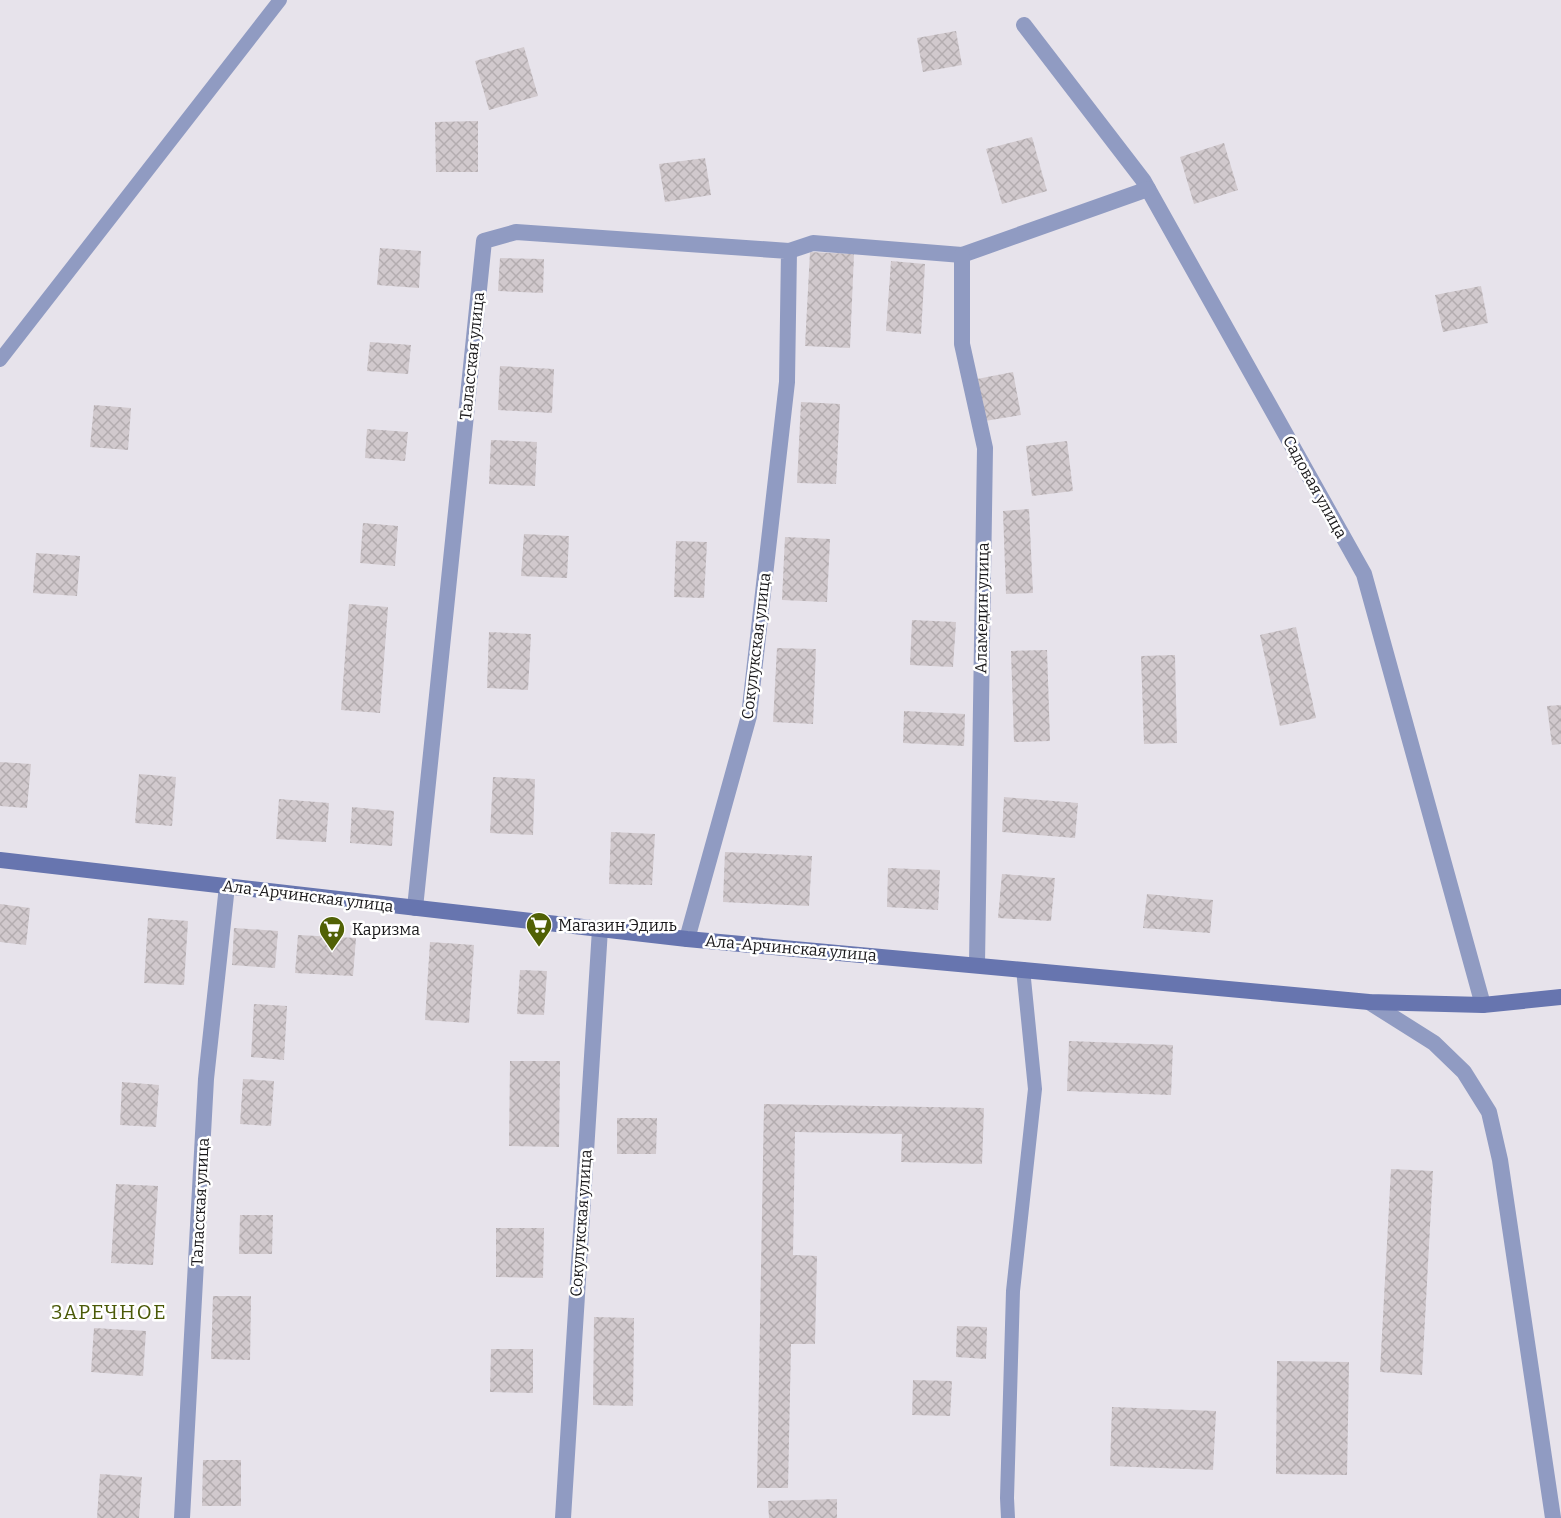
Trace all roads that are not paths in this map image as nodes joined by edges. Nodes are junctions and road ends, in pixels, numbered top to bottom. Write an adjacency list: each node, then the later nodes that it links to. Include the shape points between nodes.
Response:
1 (280, 0): 6 (lane)
2 (1024, 25): 3 (street, Садовая улица)
3 (1148, 189): 5 (street); 16 (street, Садовая улица, via 1364,574)
4 (789, 252): 5 (street, via 813,243); 9 (street, Таласская улица, via 516,232 484,241); 11 (street, Сокулукская улица, via 787,382 749,716)
5 (962, 255): 12 (street, Аламедин улица, via 962,344 985,448)
6 (0, 360)
7 (0, 860): 8 (main road, Ала-Арчинская улица)
8 (227, 886): 9 (main road, Ала-Арчинская улица); 17 (street, Таласская улица, via 206,1079)
9 (415, 908): 10 (main road, Ала-Арчинская улица)
10 (600, 929): 11 (main road, Ала-Арчинская улица); 18 (street, Сокулукская улица)
11 (687, 939): 12 (main road, Ала-Арчинская улица)
12 (977, 964): 13 (main road, Ала-Арчинская улица)
13 (1023, 969): 15 (main road, Ала-Арчинская улица); 19 (lane, via 1035,1089 1013,1291)
14 (1561, 997): 16 (main road, Ала-Арчинская улица)
15 (1369, 1002): 16 (main road, Ала-Арчинская улица); 20 (street, via 1434,1043 1464,1072 1489,1112 1500,1160)
16 (1483, 1005)
17 (182, 1518)
18 (563, 1518)
19 (1008, 1518)
20 (1553, 1518)

